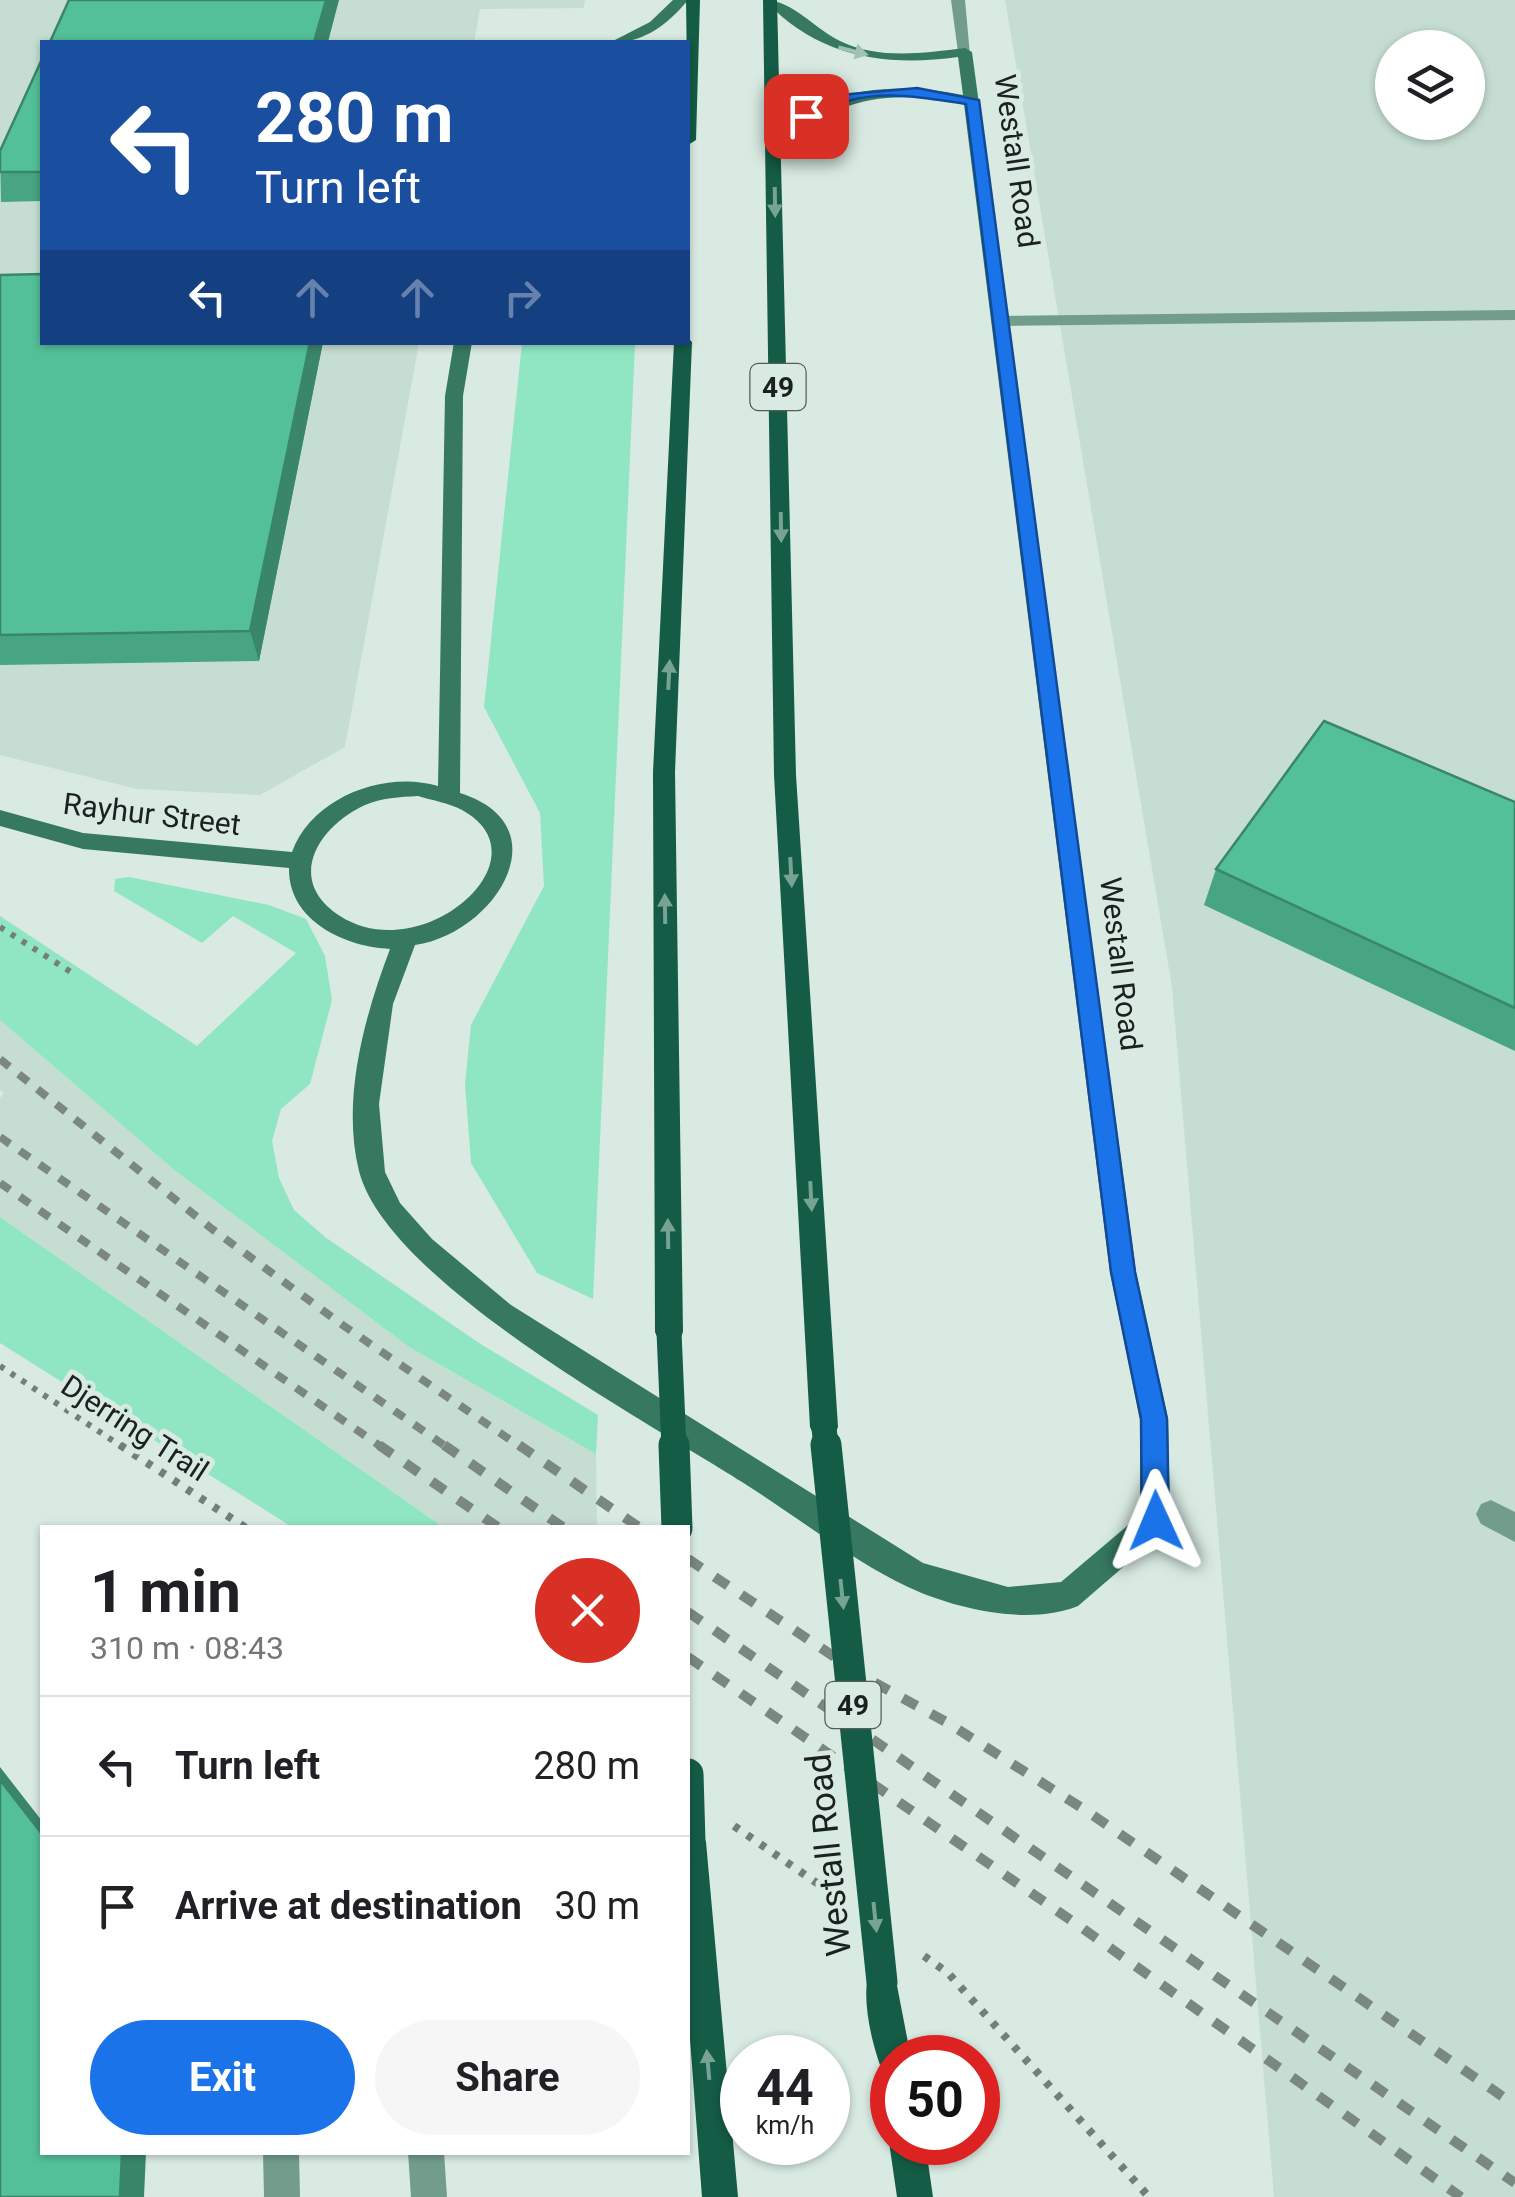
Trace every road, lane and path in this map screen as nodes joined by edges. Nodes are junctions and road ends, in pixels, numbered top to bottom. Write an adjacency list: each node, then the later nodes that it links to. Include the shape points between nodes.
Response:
1 (681, 0): 5 (main road, via 655,25)
2 (693, 0): 7 (main road)
3 (771, 0): 6 (main road, one-way to 6, via 818,39 858,54 918,58); 9 (main road, Westall Road / 49)
4 (958, 0): 6 (street)
5 (622, 40)
6 (965, 52): 8 (main road, Westall Road)
7 (690, 84)
8 (972, 100): 9 (main road, via 917,92 860,94 824,106); 11 (main road, Westall Road)
9 (774, 142): 24 (main road, Westall Road / 49, one-way to 24, bridge, via 785,774 824,1427)
10 (1515, 316): 11 (street)
11 (1000, 321): 18 (main road, Westall Road, via 1123,1272 1154,1419 1156,1521 1068,1596 1008,1602 916,1576 501,1314 423,1247 391,1210 372,1172 366,1104 381,1004)
12 (463, 345): 14 (main road, via 454,396)
13 (683, 345): 22 (main road, one-way to 13, bridge, via 664,772)
14 (449, 793): 16 (main road, via 386,790 355,800 309,837); 18 (main road, via 493,823 503,844 502,869 470,914)
15 (0, 818): 16 (main road, Rayhur Street, via 82,841)
16 (299, 861): 18 (main road, via 299,883 324,920 363,936)
17 (0, 927): 19 (path)
18 (406, 939)
19 (74, 974)
20 (0, 1366): 21 (path, Djerring Trail)
21 (241, 1525)
22 (677, 1525)
23 (690, 1842): 30 (main road, one-way to 23, bridge)
24 (890, 2035)
25 (282, 2155): 28 (street)
26 (426, 2155): 29 (street)
27 (910, 2165): 31 (main road)
28 (282, 2197)
29 (428, 2197)
30 (720, 2197)
31 (915, 2197)

